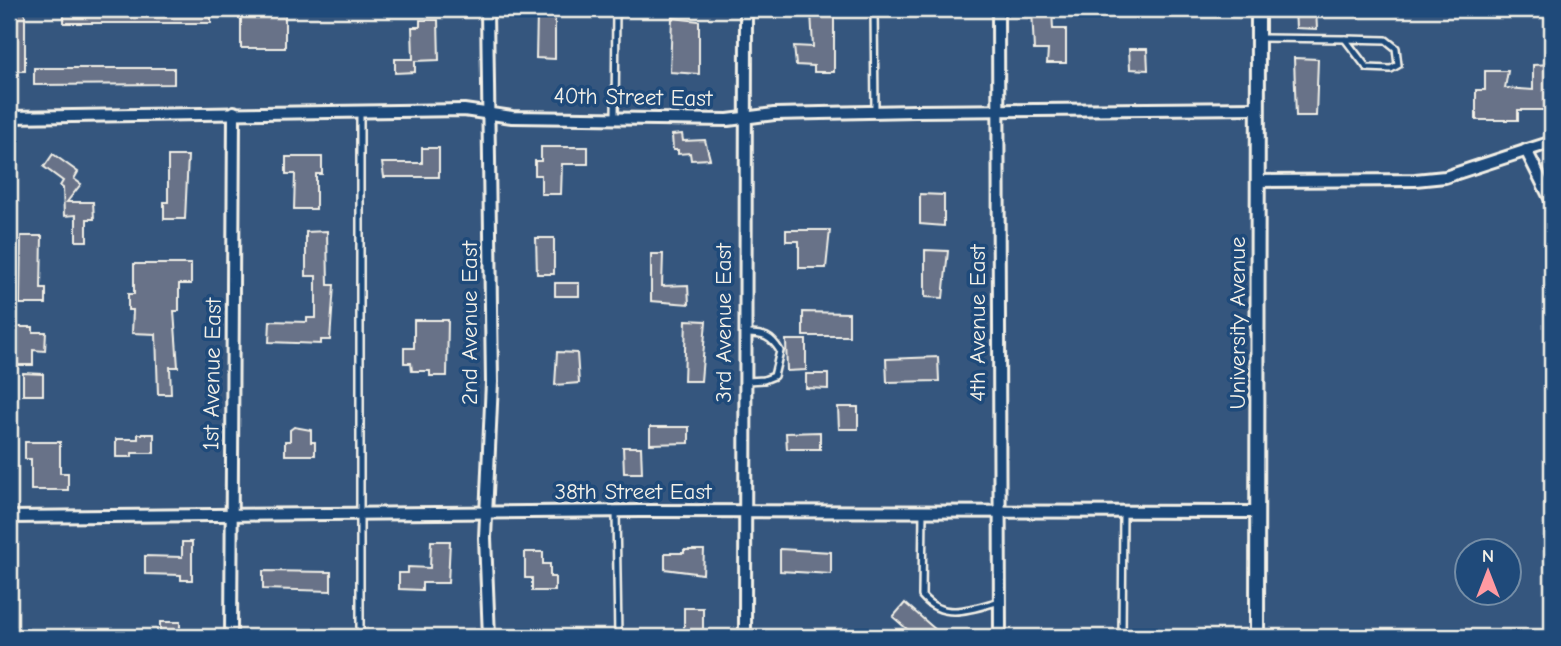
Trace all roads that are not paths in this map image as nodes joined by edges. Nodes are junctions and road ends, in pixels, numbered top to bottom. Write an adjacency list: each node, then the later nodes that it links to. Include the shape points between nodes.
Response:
1 (487, 9): 14 (street, 2nd Avenue East)
2 (616, 9): 17 (lane)
3 (746, 9): 16 (street, 3rd Avenue East)
4 (874, 9): 13 (lane)
5 (998, 9): 10 (street, 4th Avenue East)
6 (1258, 9): 7 (street, University Avenue)
7 (1258, 38): 8 (lane); 9 (street, University Avenue)
8 (1345, 39): 8 (lane, via 1386,40 1396,48 1398,65 1367,68)
9 (1258, 108): 10 (street, 40th Street East); 20 (street, University Avenue)
10 (999, 110): 13 (street, 40th Street East); 25 (street, 4th Avenue East)
11 (360, 111): 12 (street, 40th Street East); 14 (street, 40th Street East); 31 (lane)
12 (234, 112): 15 (street, 40th Street East); 32 (street, 1st Avenue East)
13 (875, 112): 16 (street, 40th Street East)
14 (488, 114): 17 (street, 40th Street East); 30 (street, 2nd Avenue East, via 492,382)
15 (9, 117)
16 (744, 118): 17 (street, 40th Street East); 22 (street, 3rd Avenue East)
17 (615, 119)
18 (1552, 142): 19 (street)
19 (1526, 150): 20 (street, via 1445,177); 21 (street)
20 (1259, 180): 29 (street, University Avenue)
21 (1552, 202)
22 (744, 334): 23 (street, 3rd Avenue East); 23 (lane, via 773,339 779,351 774,376)
23 (744, 381): 27 (street, 3rd Avenue East)
24 (923, 510): 25 (street, 38th Street East); 27 (street, 38th Street East); 34 (lane, via 922,596 932,607 947,612)
25 (999, 510): 26 (street, 38th Street East); 34 (street, 4th Avenue East)
26 (1123, 510): 29 (street, 38th Street East); 41 (lane)
27 (746, 511): 28 (street, 38th Street East); 39 (street, 3rd Avenue East)
28 (616, 512): 30 (street, 38th Street East); 38 (lane)
29 (1257, 512): 42 (street, University Avenue)
30 (486, 513): 31 (street, 38th Street East); 37 (street, 2nd Avenue East)
31 (360, 515): 32 (street, 38th Street East); 36 (lane)
32 (231, 516): 33 (street, 38th Street East); 35 (street, 1st Avenue East)
33 (9, 517)
34 (1000, 601): 40 (street, 4th Avenue East)
35 (231, 637)
36 (360, 637)
37 (489, 637)
38 (618, 637)
39 (745, 637)
40 (1000, 637)
41 (1122, 637)
42 (1256, 637)

